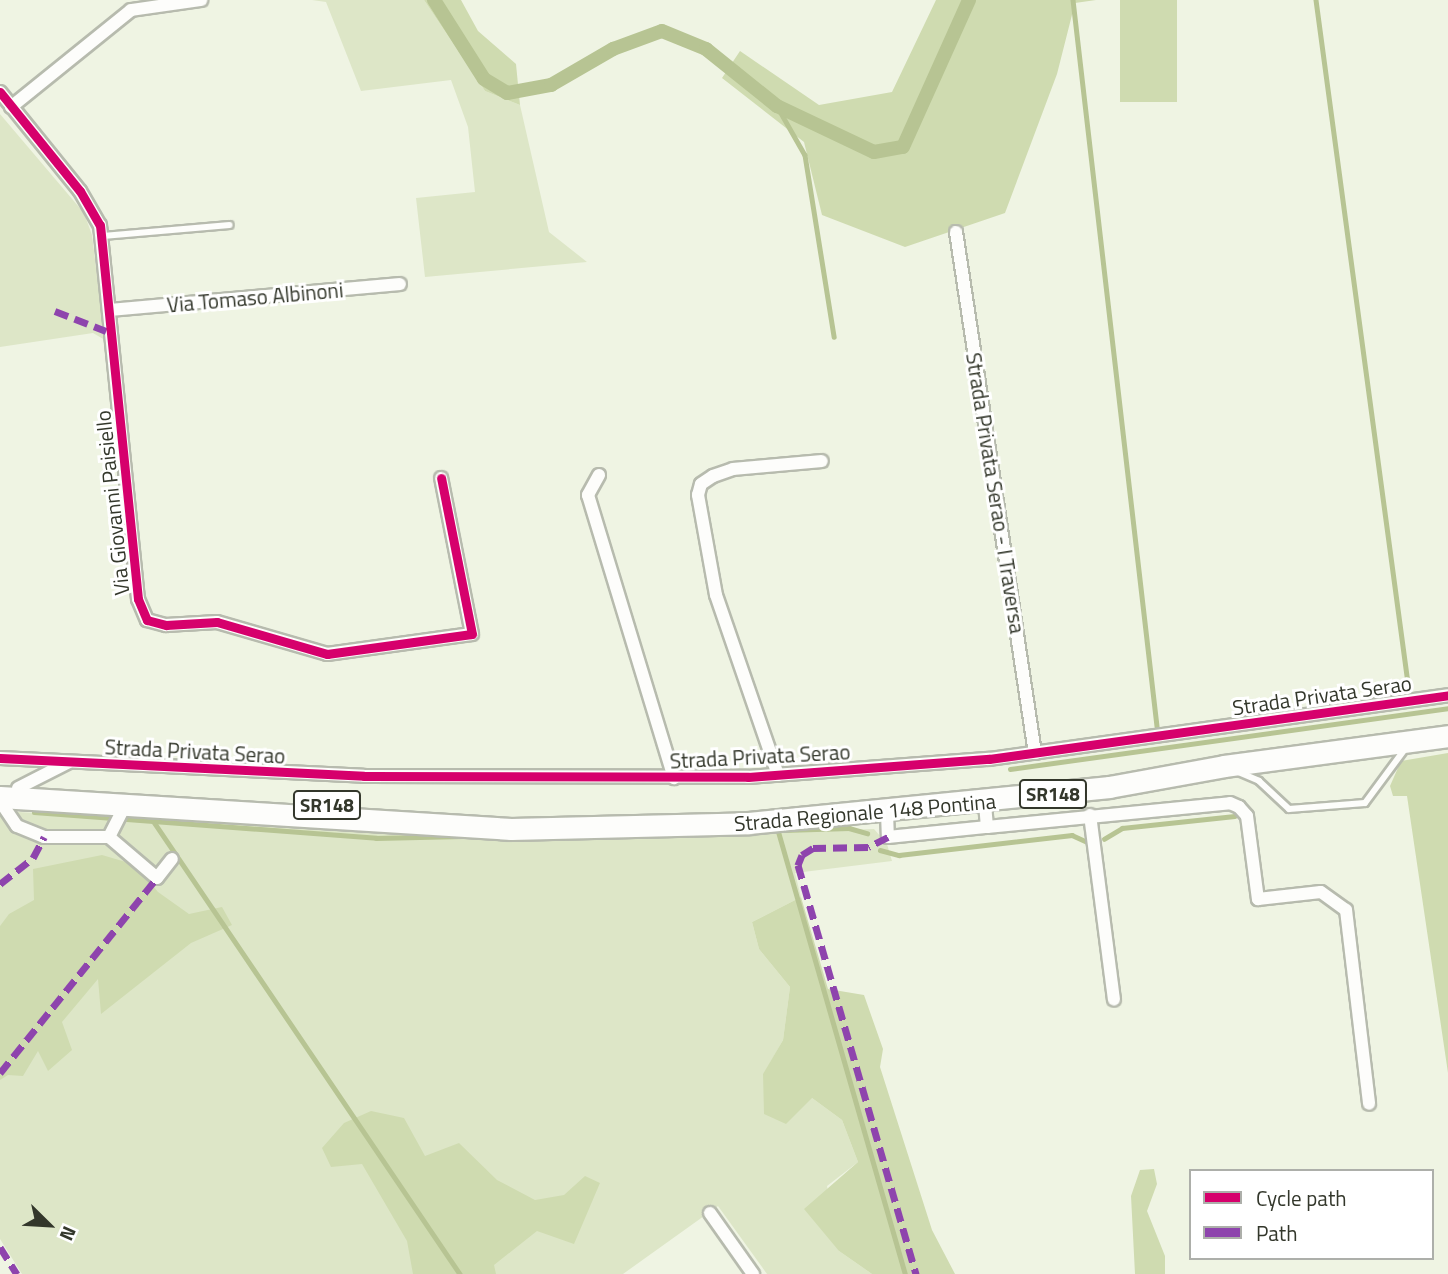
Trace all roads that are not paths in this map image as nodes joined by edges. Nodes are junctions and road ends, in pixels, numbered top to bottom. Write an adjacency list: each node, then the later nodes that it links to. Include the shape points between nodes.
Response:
1 (201, 0): 3 (street, via 131,10)
2 (0, 93): 3 (street, Via Giovanni Paisiello)
3 (11, 107): 6 (street, Via Giovanni Paisiello, via 80,191)
4 (230, 225): 6 (lane)
5 (956, 232): 15 (street, Strada Privata Serao - I Traversa)
6 (103, 236): 8 (street, Via Giovanni Paisiello)
7 (400, 284): 8 (street, Via Tomaso Albinoni)
8 (110, 310): 11 (street, Via Giovanni Paisiello, via 138,599 142,613 155,624 217,622 327,654 472,634)
9 (822, 461): 19 (street, via 733,469 713,475 701,484 698,495 716,595)
10 (599, 475): 20 (street, via 588,495)
11 (441, 478)
12 (1448, 695): 15 (street, Strada Privata Serao)
13 (1448, 736): 14 (main road, Strada Regionale 148 Pontina / SR148)
14 (1412, 741): 18 (main road, Strada Regionale 148 Pontina / SR148); 18 (lane, via 1364,803 1289,809 1259,781)
15 (1035, 753): 19 (street, Strada Privata Serao)
16 (0, 758): 17 (street)
17 (69, 762): 20 (street, Strada Privata Serao, via 364,776); 21 (street, Strada Privata Serao)
18 (1224, 766): 22 (main road, Strada Regionale 148 Pontina / SR148, via 1109,788)
19 (778, 775): 20 (street, Strada Privata Serao)
20 (674, 778)
21 (4, 793): 23 (main road, Strada Regionale 148 Pontina / SR148); 26 (main road, Strada Regionale 148 Pontina / SR148); 28 (street, via 17,826 33,834)
22 (985, 803): 24 (main road, Strada Regionale 148 Pontina / SR148); 27 (street)
23 (125, 806): 26 (main road, Strada Regionale 148 Pontina / SR148, via 511,829); 28 (street)
24 (887, 812): 26 (main road, Strada Regionale 148 Pontina / SR148); 27 (street, via 888,836)
25 (1090, 815): 27 (street); 30 (street); 31 (street, via 1230,803 1247,816 1258,899 1321,892 1346,910)
26 (654, 825)
27 (987, 827)
28 (113, 833): 29 (street, via 157,878)
29 (172, 859)
30 (1114, 999)
31 (1369, 1104)
32 (710, 1213): 33 (street)
33 (753, 1274)

